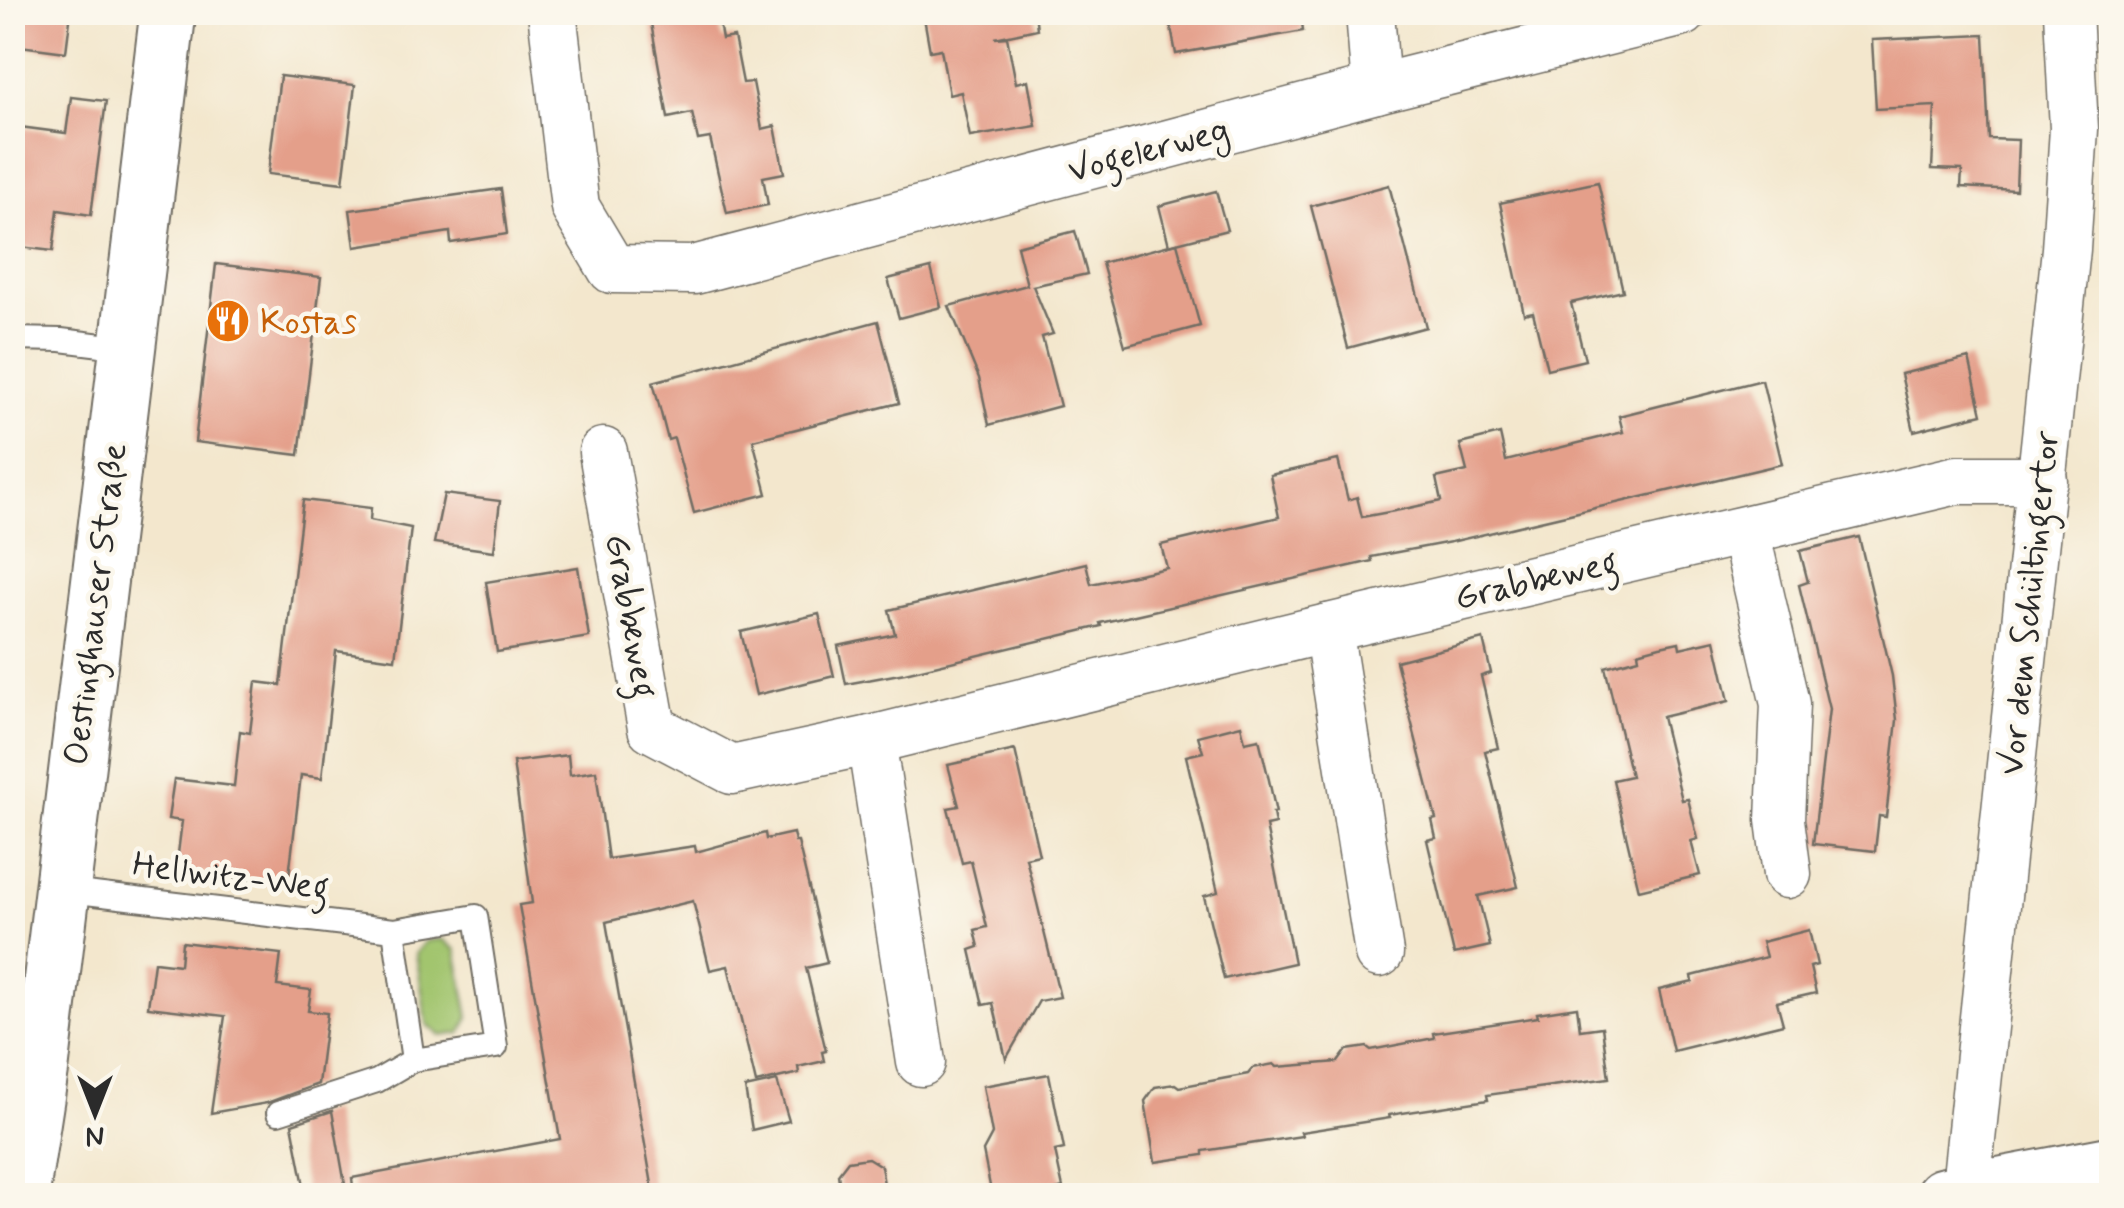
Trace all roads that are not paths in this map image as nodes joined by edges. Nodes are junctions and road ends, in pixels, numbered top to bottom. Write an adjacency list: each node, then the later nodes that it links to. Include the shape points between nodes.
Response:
1 (168, 12): 8 (street, Oestinghauser Straße)
2 (552, 12): 6 (street, Vogelerweg, via 575,207 612,268 694,270)
3 (1370, 12): 6 (street)
4 (1683, 12): 6 (street, Vogelerweg)
5 (2068, 12): 10 (street, Vor dem Schültingertor, via 2074,129)
6 (1376, 88)
7 (12, 339): 8 (lane)
8 (126, 348): 15 (street, Oestinghauser Straße)
9 (604, 452): 13 (street, Grabbeweg, via 652,728 732,770)
10 (2044, 480): 11 (street, Grabbeweg, via 1957,480); 22 (street, Vor dem Schültingertor)
11 (1744, 530): 12 (street, Grabbeweg); 14 (street, via 1785,704 1780,820)
12 (1328, 628): 13 (street, Grabbeweg); 17 (street)
13 (871, 740): 19 (street)
14 (1788, 874)
15 (60, 890): 16 (lane, Hellwitz-Weg); 23 (street, Oestinghauser Straße)
16 (394, 930): 18 (lane); 18 (lane, Hellwitz-Weg, via 476,916 496,1047)
17 (1379, 953)
18 (413, 1060): 20 (lane, via 378,1081)
19 (921, 1062)
20 (278, 1113)
21 (2112, 1164): 22 (street)
22 (1958, 1194)
23 (21, 1196)

